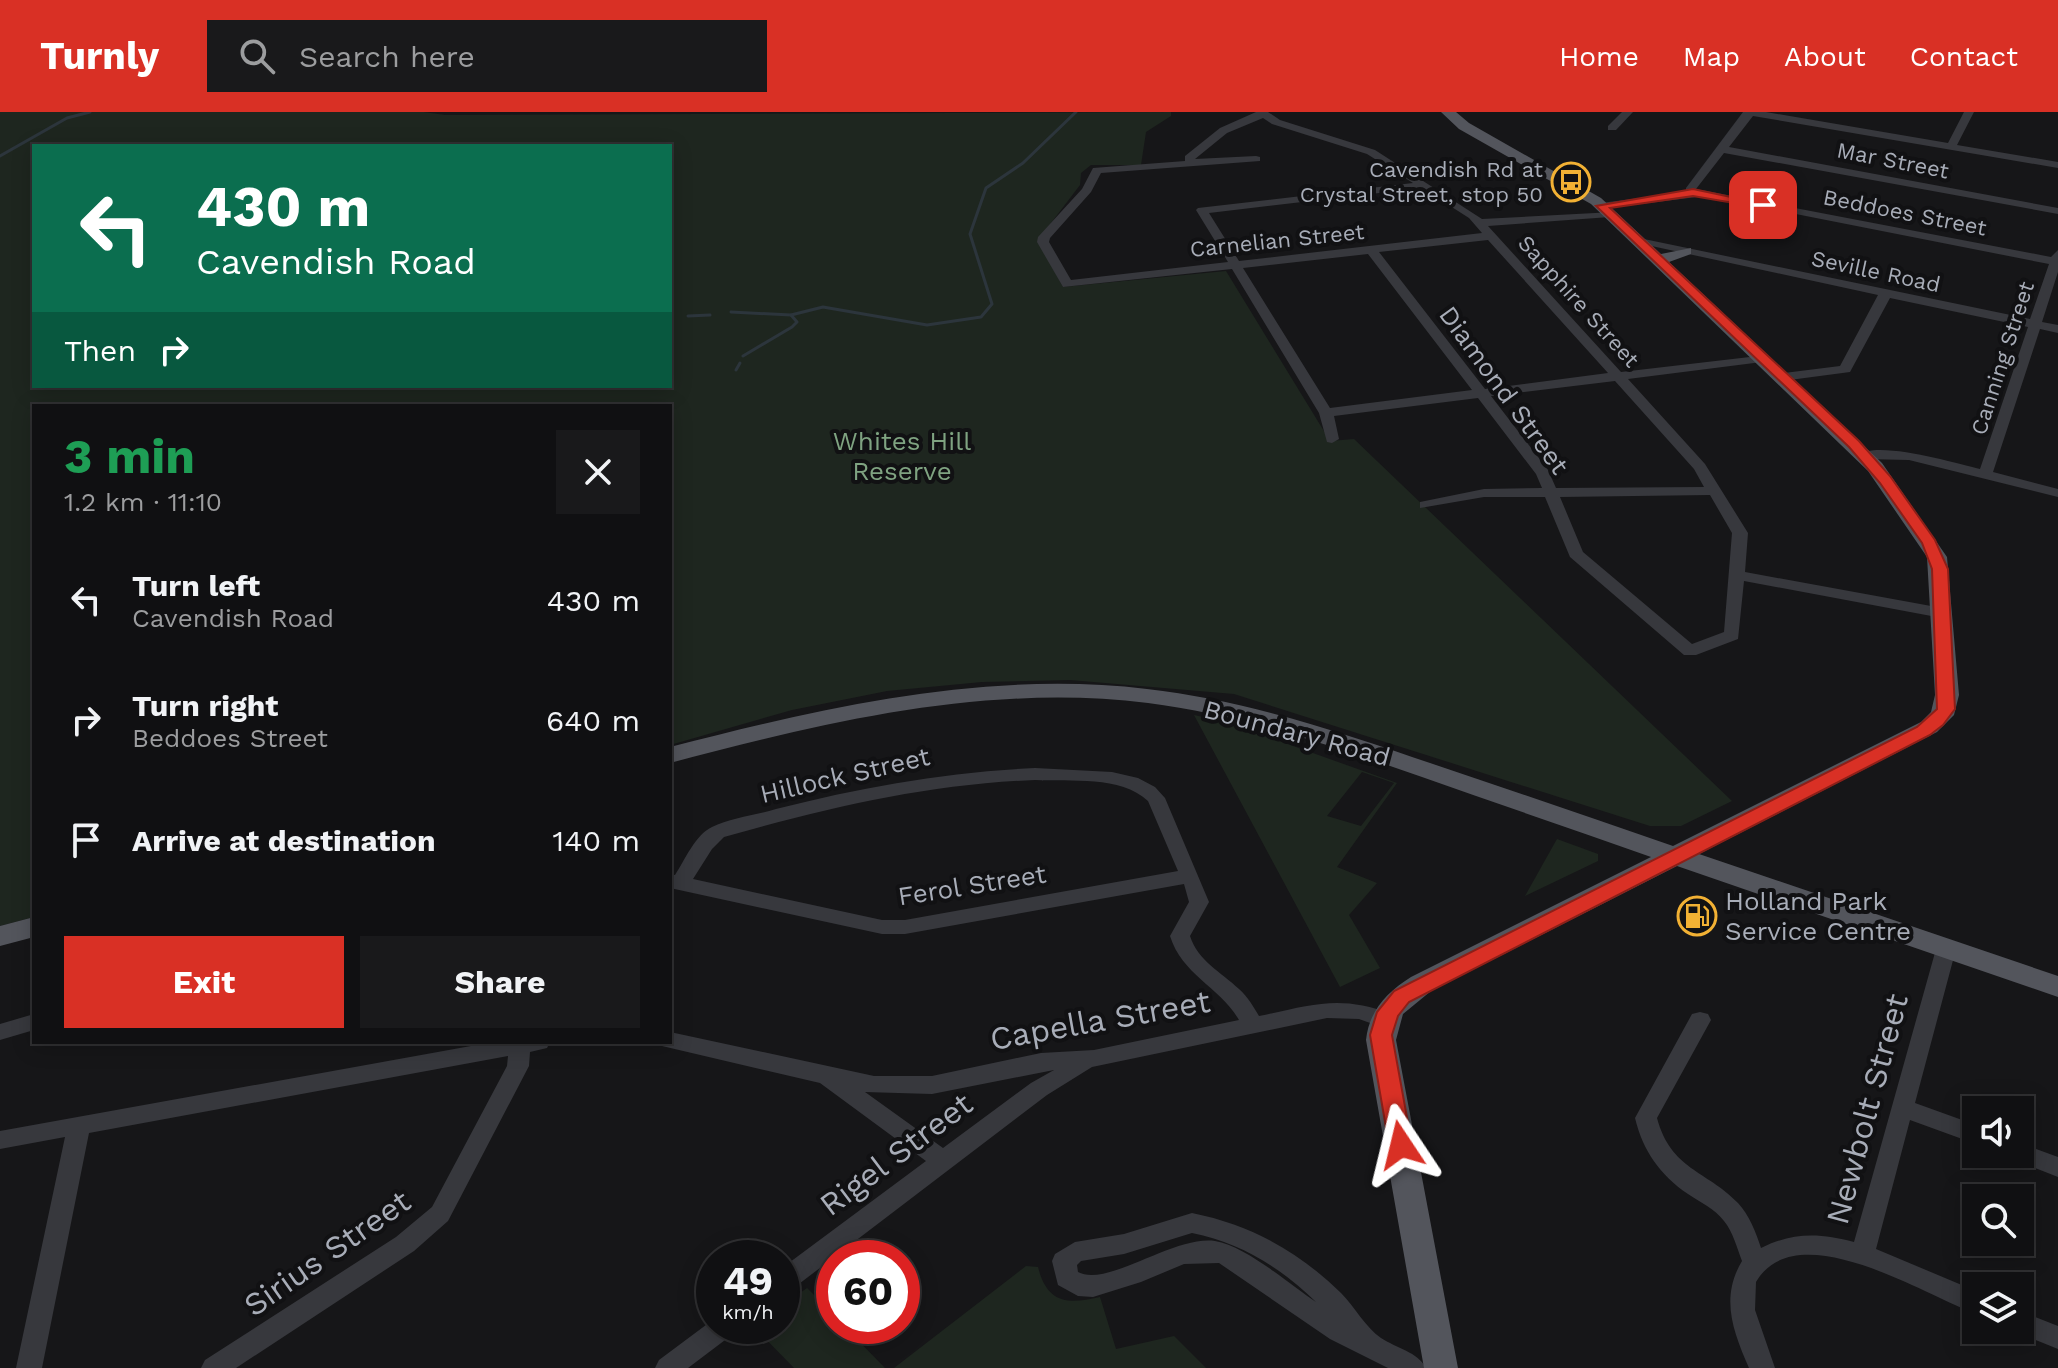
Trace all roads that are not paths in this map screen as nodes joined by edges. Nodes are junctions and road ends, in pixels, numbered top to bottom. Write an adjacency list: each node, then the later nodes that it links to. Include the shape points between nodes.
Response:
1 (1448, 112): 8 (main road)
2 (1458, 112): 8 (main road)
3 (1628, 112): 7 (street)
4 (1749, 112): 9 (street); 10 (street)
5 (1969, 112): 9 (street)
6 (1263, 114): 12 (street, via 1217,133 1189,158); 14 (street, Sapphire Street, via 1360,146)
7 (1612, 128)
8 (1473, 130): 16 (main road)
9 (1952, 145): 13 (street)
10 (1721, 149): 15 (street); 17 (street, Mar Street)
11 (1256, 159): 12 (street)
12 (1193, 164): 25 (street, Carnelian Street, via 1097,170 1043,242 1067,284)
13 (2058, 165)
14 (1423, 185): 18 (street, Sapphire Street); 25 (street, via 1204,209)
15 (1693, 192): 16 (street, Beddoes Street); 23 (street, Beddoes Street)
16 (1606, 210): 18 (street, Beddoes Street); 20 (main road)
17 (2058, 211)
18 (1480, 223): 19 (street, Sapphire Street)
19 (1491, 236): 21 (street, Carnelian Street); 30 (street, Sapphire Street)
20 (1639, 242): 22 (street, Seville Road); 24 (main road)
21 (1371, 250): 25 (street, Carnelian Street); 32 (street, Diamond Street)
22 (1685, 251): 24 (main road); 26 (street, Seville Road)
23 (2057, 259): 27 (street, Canning Street)
24 (1658, 260): 29 (main road)
25 (1234, 265): 33 (street)
26 (1886, 293): 27 (street, Seville Road); 31 (street, via 1845,369)
27 (2035, 324): 28 (street, Seville Road); 36 (street, Canning Street)
28 (2058, 329)
29 (1762, 358): 30 (street); 31 (main road)
30 (1618, 376): 32 (street); 37 (street, Sapphire Street, via 1700,467)
31 (1782, 377): 35 (main road)
32 (1481, 394): 33 (street); 38 (street, Diamond Street, via 1543,473)
33 (1326, 413): 34 (street)
34 (1332, 439)
35 (1865, 455): 36 (street, via 1909,456); 42 (main road, via 1935,552)
36 (1985, 475): 39 (street)
37 (1714, 491): 38 (street); 41 (street, Sapphire Street, via 1740,533)
38 (1551, 493): 40 (street, via 1484,493); 41 (street, Diamond Street, via 1583,561 1690,651 1732,635)
39 (2058, 493)
40 (1425, 505)
41 (1736, 575): 42 (street)
42 (1942, 613): 44 (main road, via 1947,695 1946,709 1937,721)
43 (672, 754): 45 (main road, Boundary Road, via 825,715 956,695 1051,691 1133,696 1213,707 1300,728)
44 (1723, 832): 46 (main road); 49 (main road)
45 (1607, 833): 46 (main road, Boundary Road); 48 (main road)
46 (1677, 856): 48 (main road); 49 (main road, Boundary Road)
47 (1190, 876): 50 (street, Ferol Street, via 905,927 882,927); 50 (street, Hillock Street, via 1156,798 1146,787 1055,774 894,786 717,832); 58 (street, Hillock Street, via 1199,902 1180,936 1182,949 1239,1002)
48 (1630, 880): 55 (main road, via 1421,984 1402,996)
49 (1750, 880): 53 (main road, Boundary Road)
50 (676, 882)
51 (32, 928): 52 (main road)
52 (0, 936)
53 (1946, 949): 54 (main road, Boundary Road); 64 (street, Newbolt Street)
54 (2058, 987)
55 (1384, 1020): 58 (street, Capella Street, via 1361,1011 1327,1010); 83 (main road, via 1382,1049)
56 (1700, 1020): 72 (street, via 1646,1118 1648,1132 1676,1173 1734,1216)
57 (32, 1023): 59 (street)
58 (1253, 1024): 62 (street, Capella Street)
59 (0, 1032)
60 (672, 1040): 63 (street, Capella Street)
61 (529, 1044): 65 (street); 80 (street, Sirius Street, via 440,1214 405,1244)
62 (1094, 1058): 63 (street, Capella Street, via 1041,1062 916,1086); 69 (street, Rigel Street, via 1039,1089)
63 (826, 1076): 69 (street, Capella Street)
64 (1901, 1107): 66 (street); 71 (street, Newbolt Street)
65 (79, 1126): 67 (street); 79 (street)
66 (1962, 1130)
67 (0, 1140)
68 (2034, 1158): 70 (street)
69 (943, 1161): 73 (street, Rigel Street)
70 (2058, 1167)
71 (1862, 1255): 72 (street, Newbolt Street, via 1820,1244 1792,1246); 74 (street)
72 (1755, 1263): 84 (street, via 1745,1278 1742,1315)
73 (800, 1268)
74 (1962, 1297)
75 (2034, 1328): 76 (street)
76 (2058, 1338)
77 (700, 1344): 81 (street)
78 (1370, 1345): 78 (street, via 1339,1331 1225,1254 1185,1253 1083,1288 1071,1284 1063,1272 1064,1261 1075,1252 1124,1244 1173,1226 1223,1227 1249,1238 1318,1285); 82 (street)
79 (29, 1368)
80 (214, 1368)
81 (668, 1368)
82 (1413, 1368)
83 (1441, 1368)
84 (1762, 1368)

